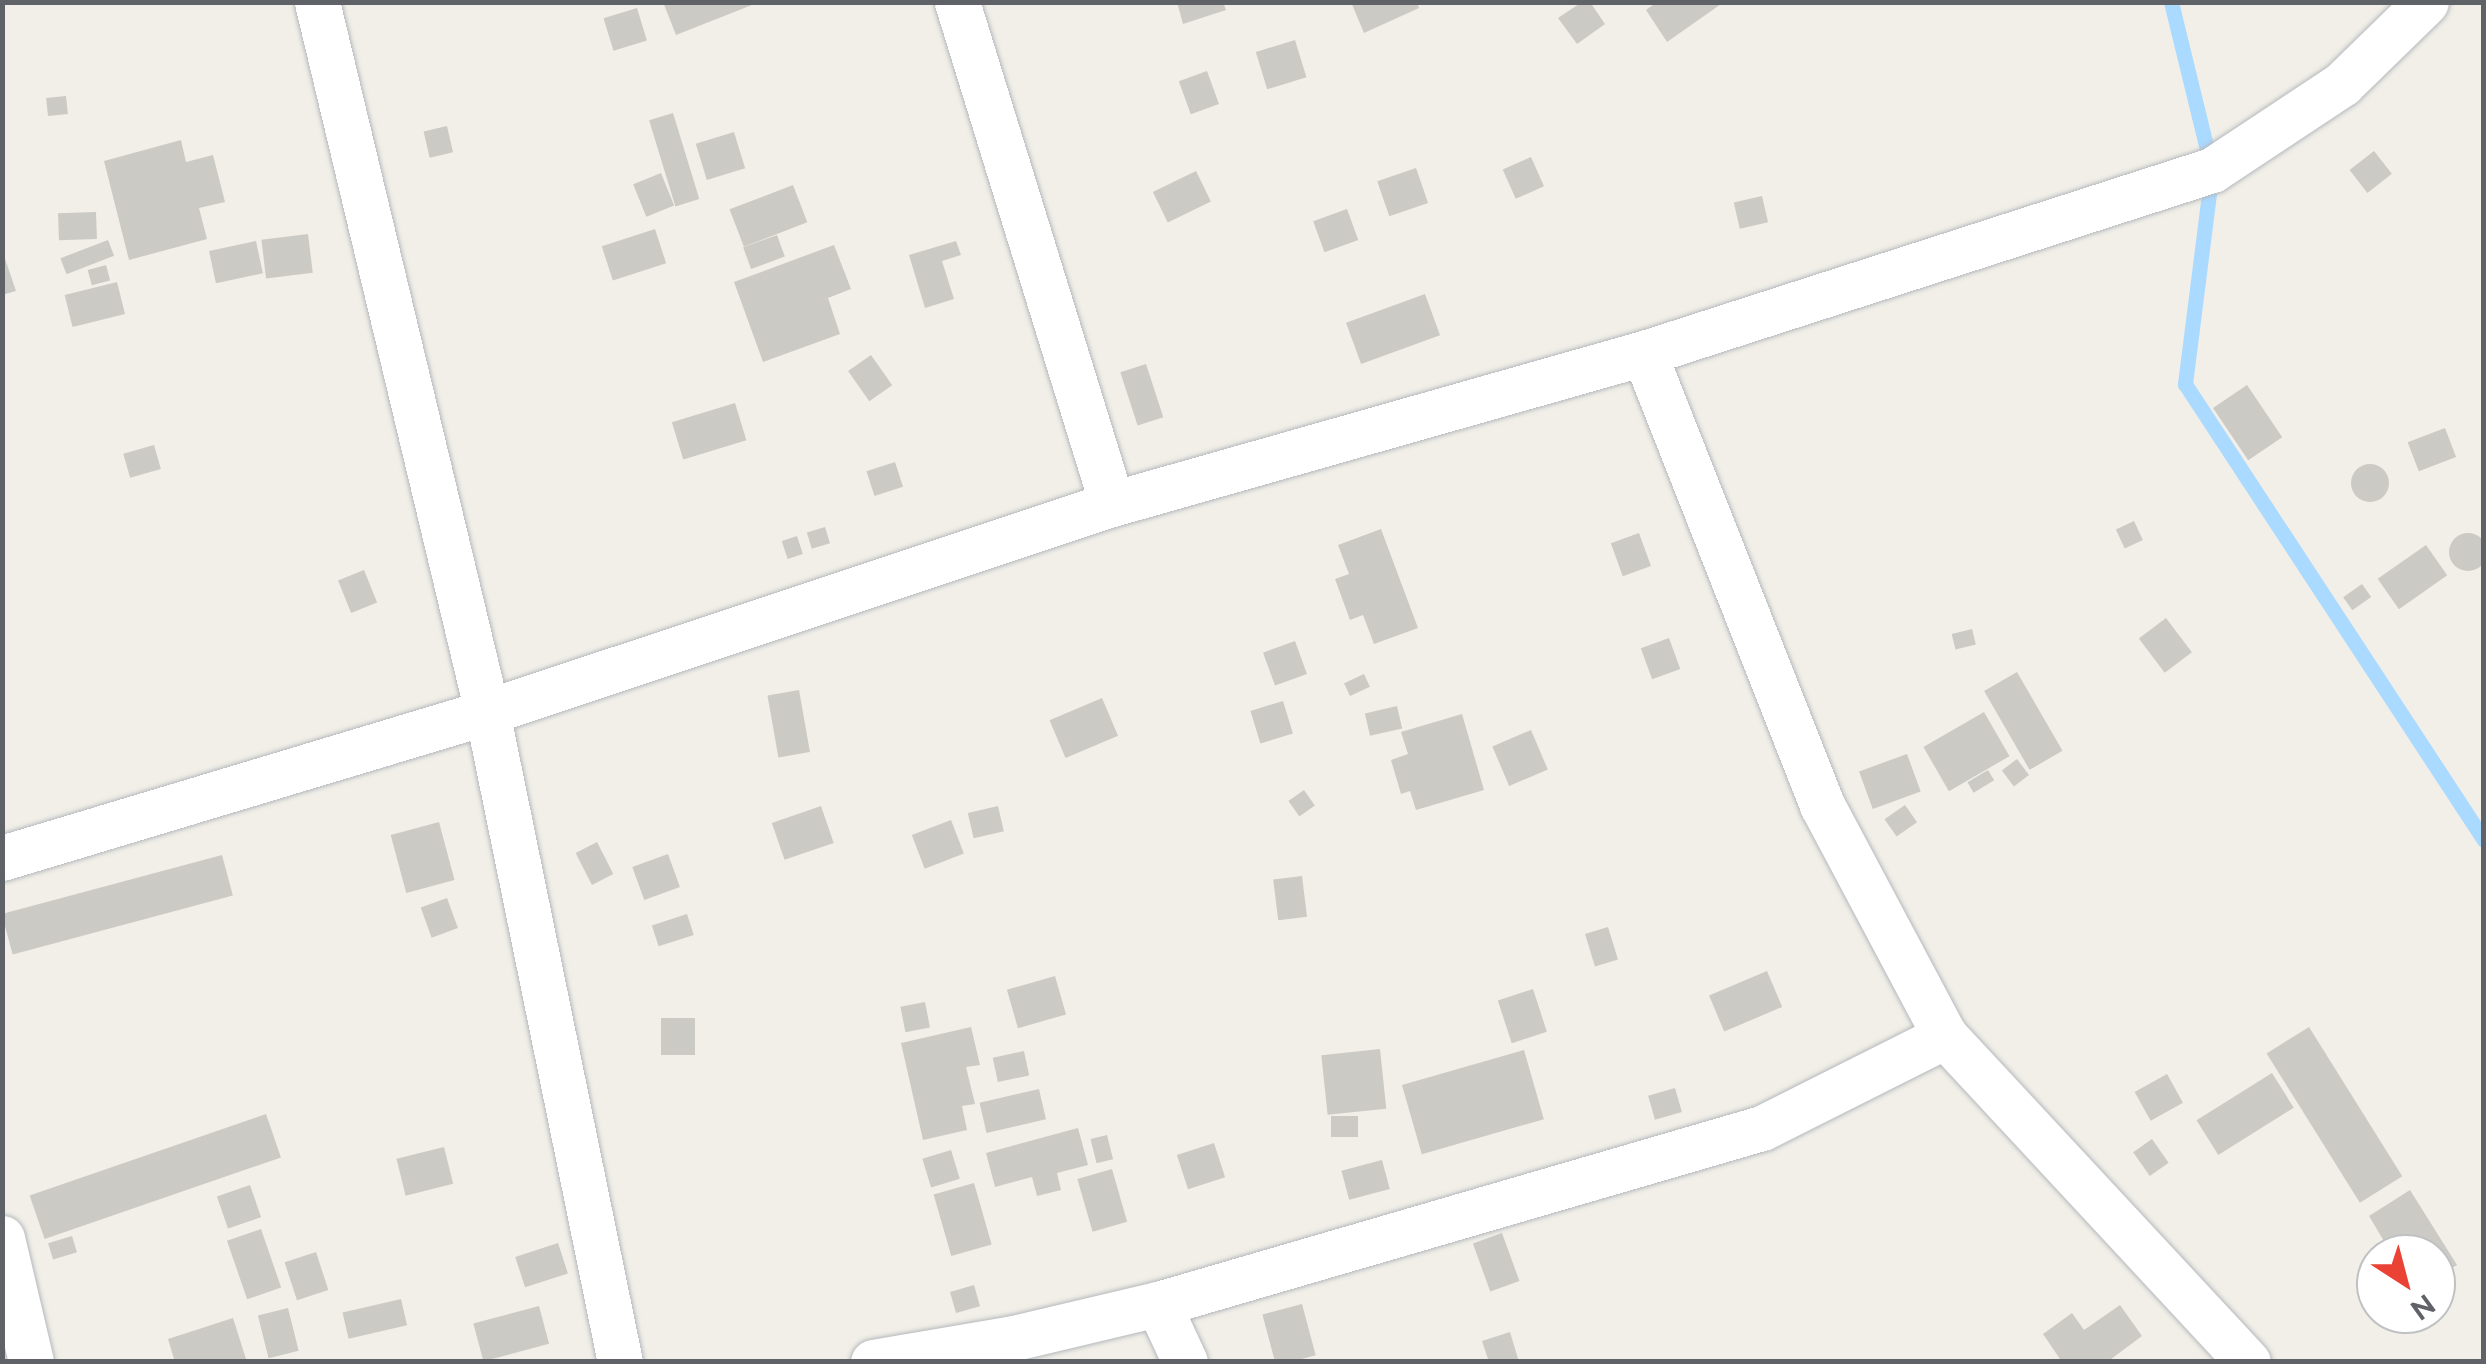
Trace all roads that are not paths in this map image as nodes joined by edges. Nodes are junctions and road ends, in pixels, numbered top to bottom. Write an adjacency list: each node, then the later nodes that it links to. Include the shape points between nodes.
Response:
1 (317, 2): 6 (street)
2 (957, 2): 5 (street)
3 (2426, 2): 4 (street, via 2342,84 2212,170)
4 (1644, 353): 5 (street); 8 (street, via 1822,805)
5 (1112, 504): 6 (street)
6 (487, 712): 7 (street); 12 (street)
7 (2, 858)
8 (1945, 1036): 10 (street, via 1762,1128); 15 (street)
9 (2, 1238): 11 (street)
10 (1158, 1304): 13 (street); 14 (street)
11 (30, 1362)
12 (620, 1362)
13 (873, 1362)
14 (1185, 1362)
15 (2248, 1362)

